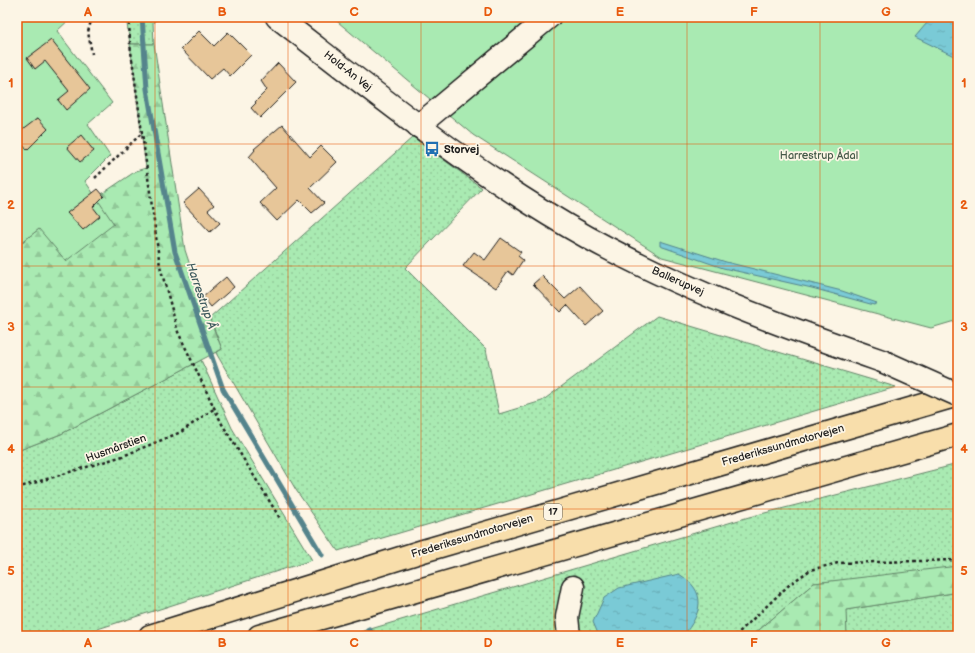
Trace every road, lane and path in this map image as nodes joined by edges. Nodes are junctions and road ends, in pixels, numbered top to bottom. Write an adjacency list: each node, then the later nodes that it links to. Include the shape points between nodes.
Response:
1 (92, 17): 5 (path, via 88,32)
2 (129, 17): 7 (path)
3 (277, 17): 6 (street, Hold-An Vej)
4 (549, 17): 6 (street)
5 (92, 54)
6 (418, 126): 9 (street, Ballerupvej, bridge, via 513,192 605,246 664,276 781,325 882,361)
7 (142, 133): 8 (path); 10 (path, via 160,266 178,332)
8 (95, 178)
9 (958, 395): 18 (highway, Frederikssundmotorvejen / 17, via 422,550)
10 (215, 408): 14 (path, Husmårstien, via 181,432 124,456); 15 (path)
11 (958, 435): 13 (highway)
12 (958, 444): 13 (highway)
13 (900, 451): 19 (highway)
14 (17, 488)
15 (281, 520)
16 (958, 560): 21 (path, via 838,563 810,570 789,585)
17 (572, 587): 20 (street, via 566,617)
18 (150, 636)
19 (259, 636)
20 (569, 636)
21 (735, 636)

